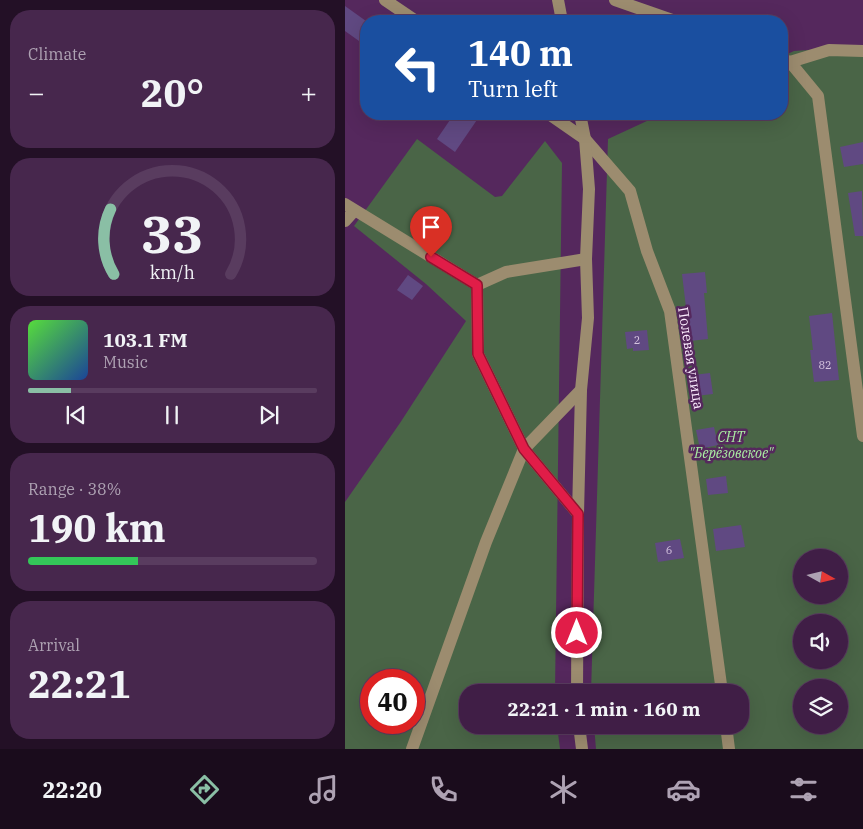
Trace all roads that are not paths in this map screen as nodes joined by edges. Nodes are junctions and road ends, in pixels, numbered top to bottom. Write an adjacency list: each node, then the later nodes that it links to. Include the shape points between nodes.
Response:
1 (385, 0): 4 (street)
2 (558, 0): 5 (street)
3 (615, 0): 6 (street)
4 (407, 15)
5 (561, 15)
6 (658, 15)
7 (863, 51): 8 (street, via 829,50)
8 (788, 60)
9 (788, 64): 18 (street, via 818,96)
10 (558, 120): 12 (street, Полевая улица)
11 (581, 120): 12 (street)
12 (585, 139): 15 (street, via 589,189); 22 (street, Полевая улица, via 630,191 647,251 670,311)
13 (349, 207): 14 (street); 16 (street)
14 (345, 221)
15 (586, 259): 16 (street, via 506,272); 17 (street, via 588,318)
16 (477, 285): 19 (street, via 478,354)
17 (581, 390): 19 (street); 20 (street)
18 (863, 436)
19 (524, 449): 20 (street); 25 (street, via 486,542)
20 (578, 514): 21 (street)
21 (577, 684)
22 (721, 684)
23 (580, 734): 26 (street)
24 (727, 734): 27 (street)
25 (412, 749)
26 (582, 749)
27 (729, 749)

